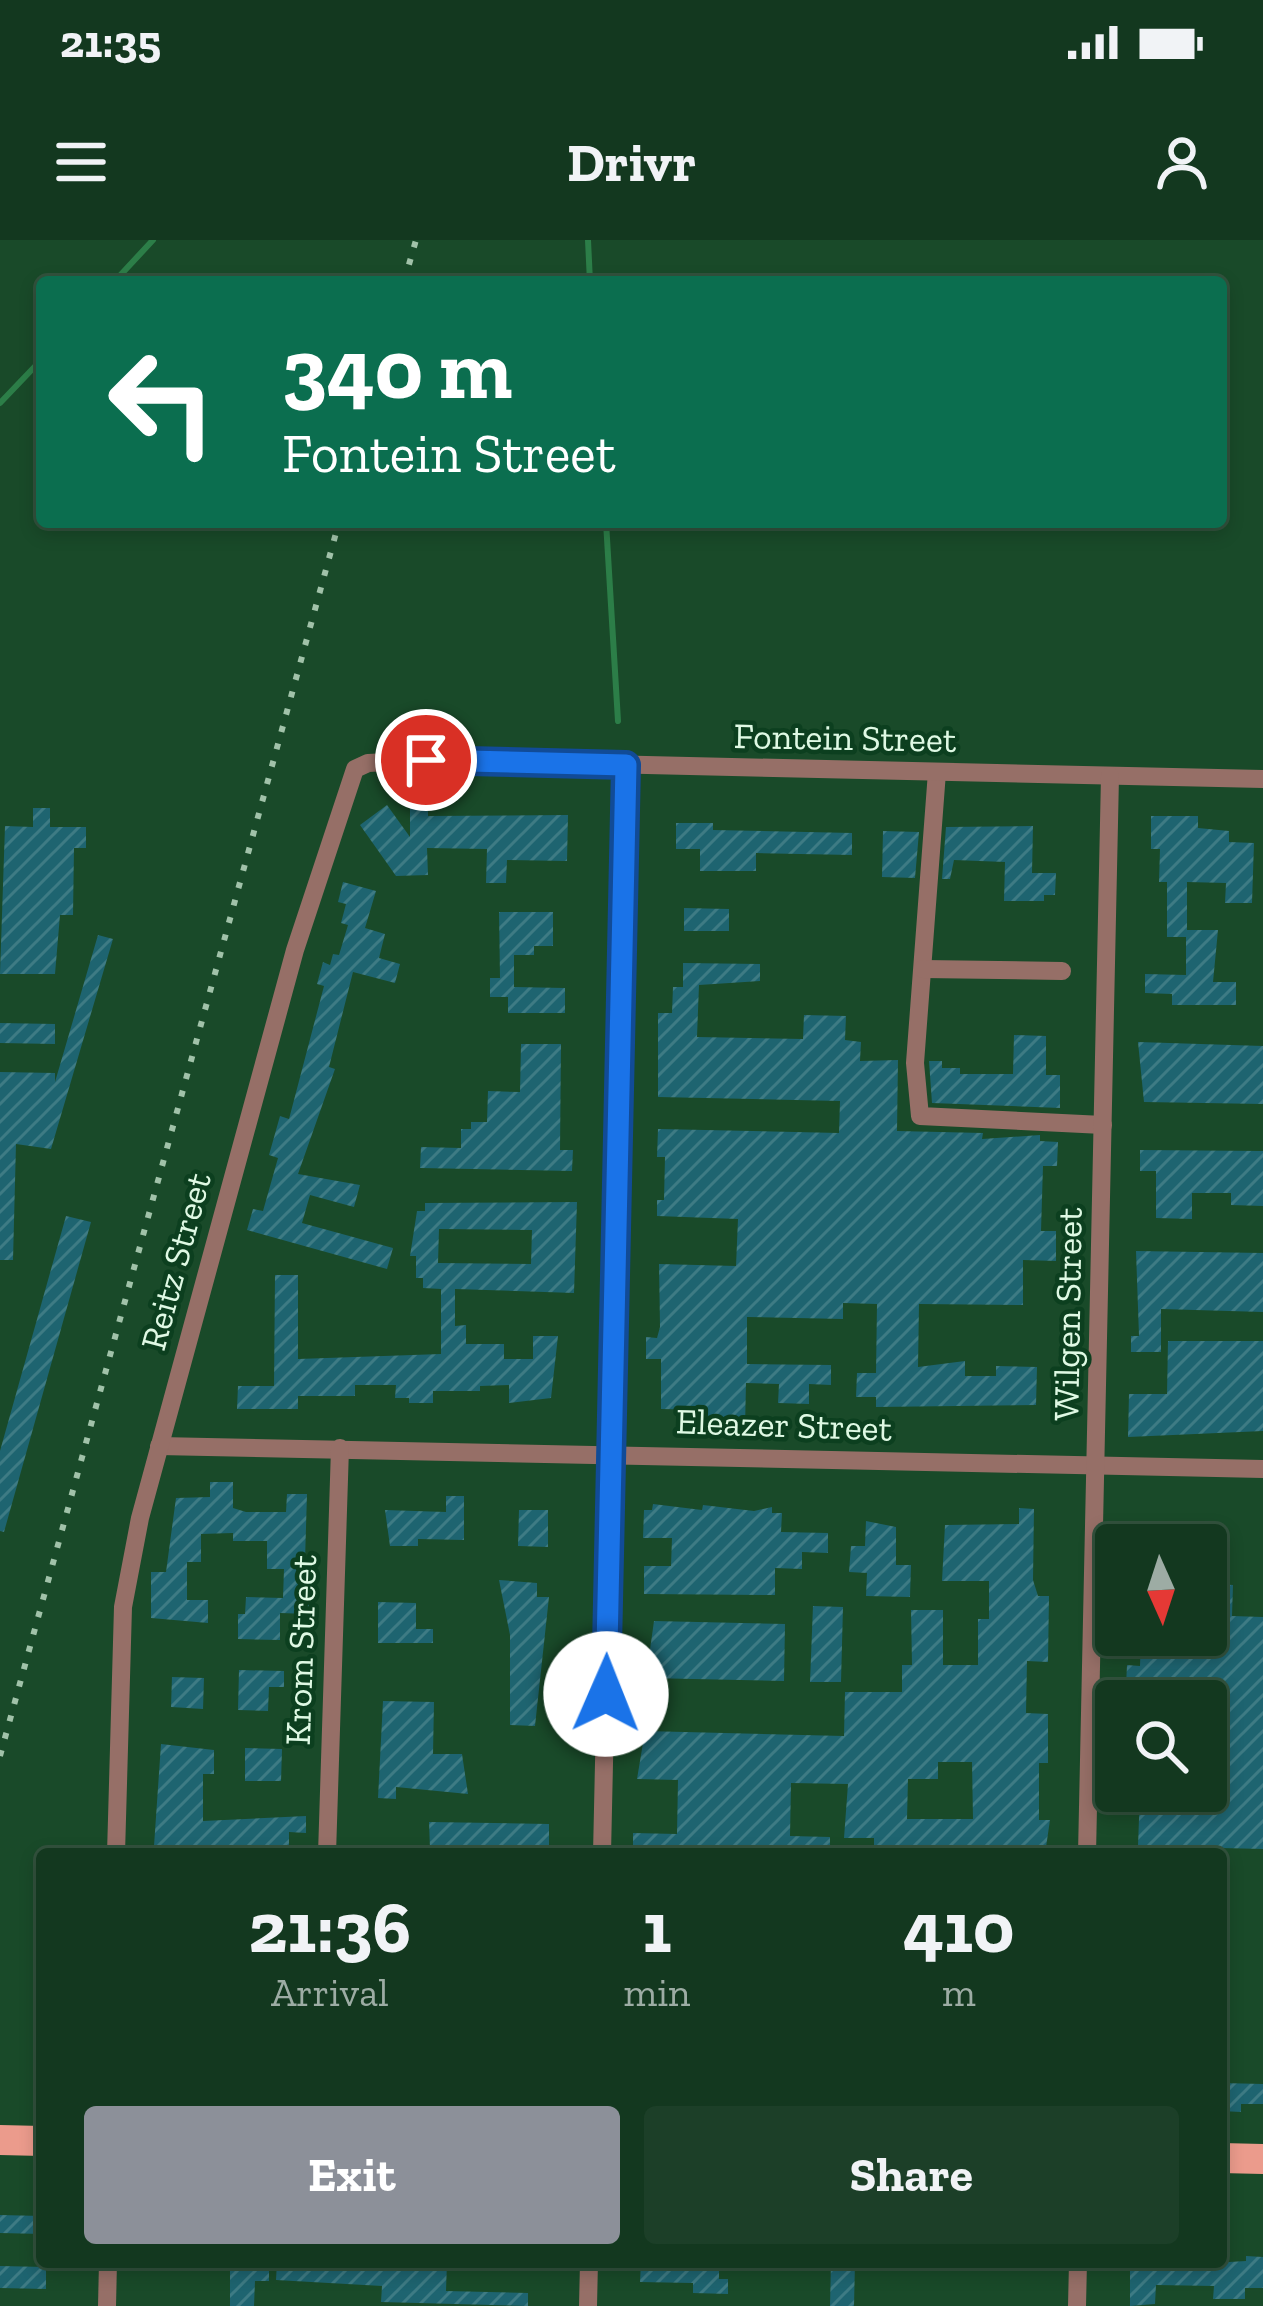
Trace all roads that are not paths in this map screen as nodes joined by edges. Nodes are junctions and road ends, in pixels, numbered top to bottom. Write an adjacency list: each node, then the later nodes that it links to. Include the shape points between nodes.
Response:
1 (426, 760): 2 (street, Fontein Street); 9 (street, Reitz Street, via 368,763 347,782)
2 (626, 765): 3 (street, Fontein Street); 11 (street)
3 (937, 772): 4 (street, Fontein Street); 6 (street)
4 (1110, 776): 5 (street, Fontein Street); 8 (street, Wilgen Street)
5 (1263, 779)
6 (923, 969): 7 (street); 8 (street, via 915,1063 920,1116)
7 (1062, 971)
8 (1103, 1125): 12 (street, Wilgen Street)
9 (159, 1446): 10 (street, Eleazer Street); 14 (street, Reitz Street, via 123,1607)
10 (340, 1448): 11 (street, Eleazer Street); 15 (street, Krom Street)
11 (608, 1452): 12 (street, Eleazer Street); 16 (street)
12 (1097, 1466): 13 (street, Eleazer Street); 17 (street, Wilgen Street)
13 (1263, 1469)
14 (116, 1848)
15 (327, 1848)
16 (602, 1848)
17 (1087, 1848)
18 (0, 2140): 19 (main road)
19 (36, 2141)
20 (1227, 2158): 21 (main road)
21 (1263, 2159)
22 (108, 2268): 25 (street)
23 (589, 2268): 26 (street)
24 (1078, 2268): 27 (street)
25 (107, 2306)
26 (588, 2306)
27 (1077, 2306)

